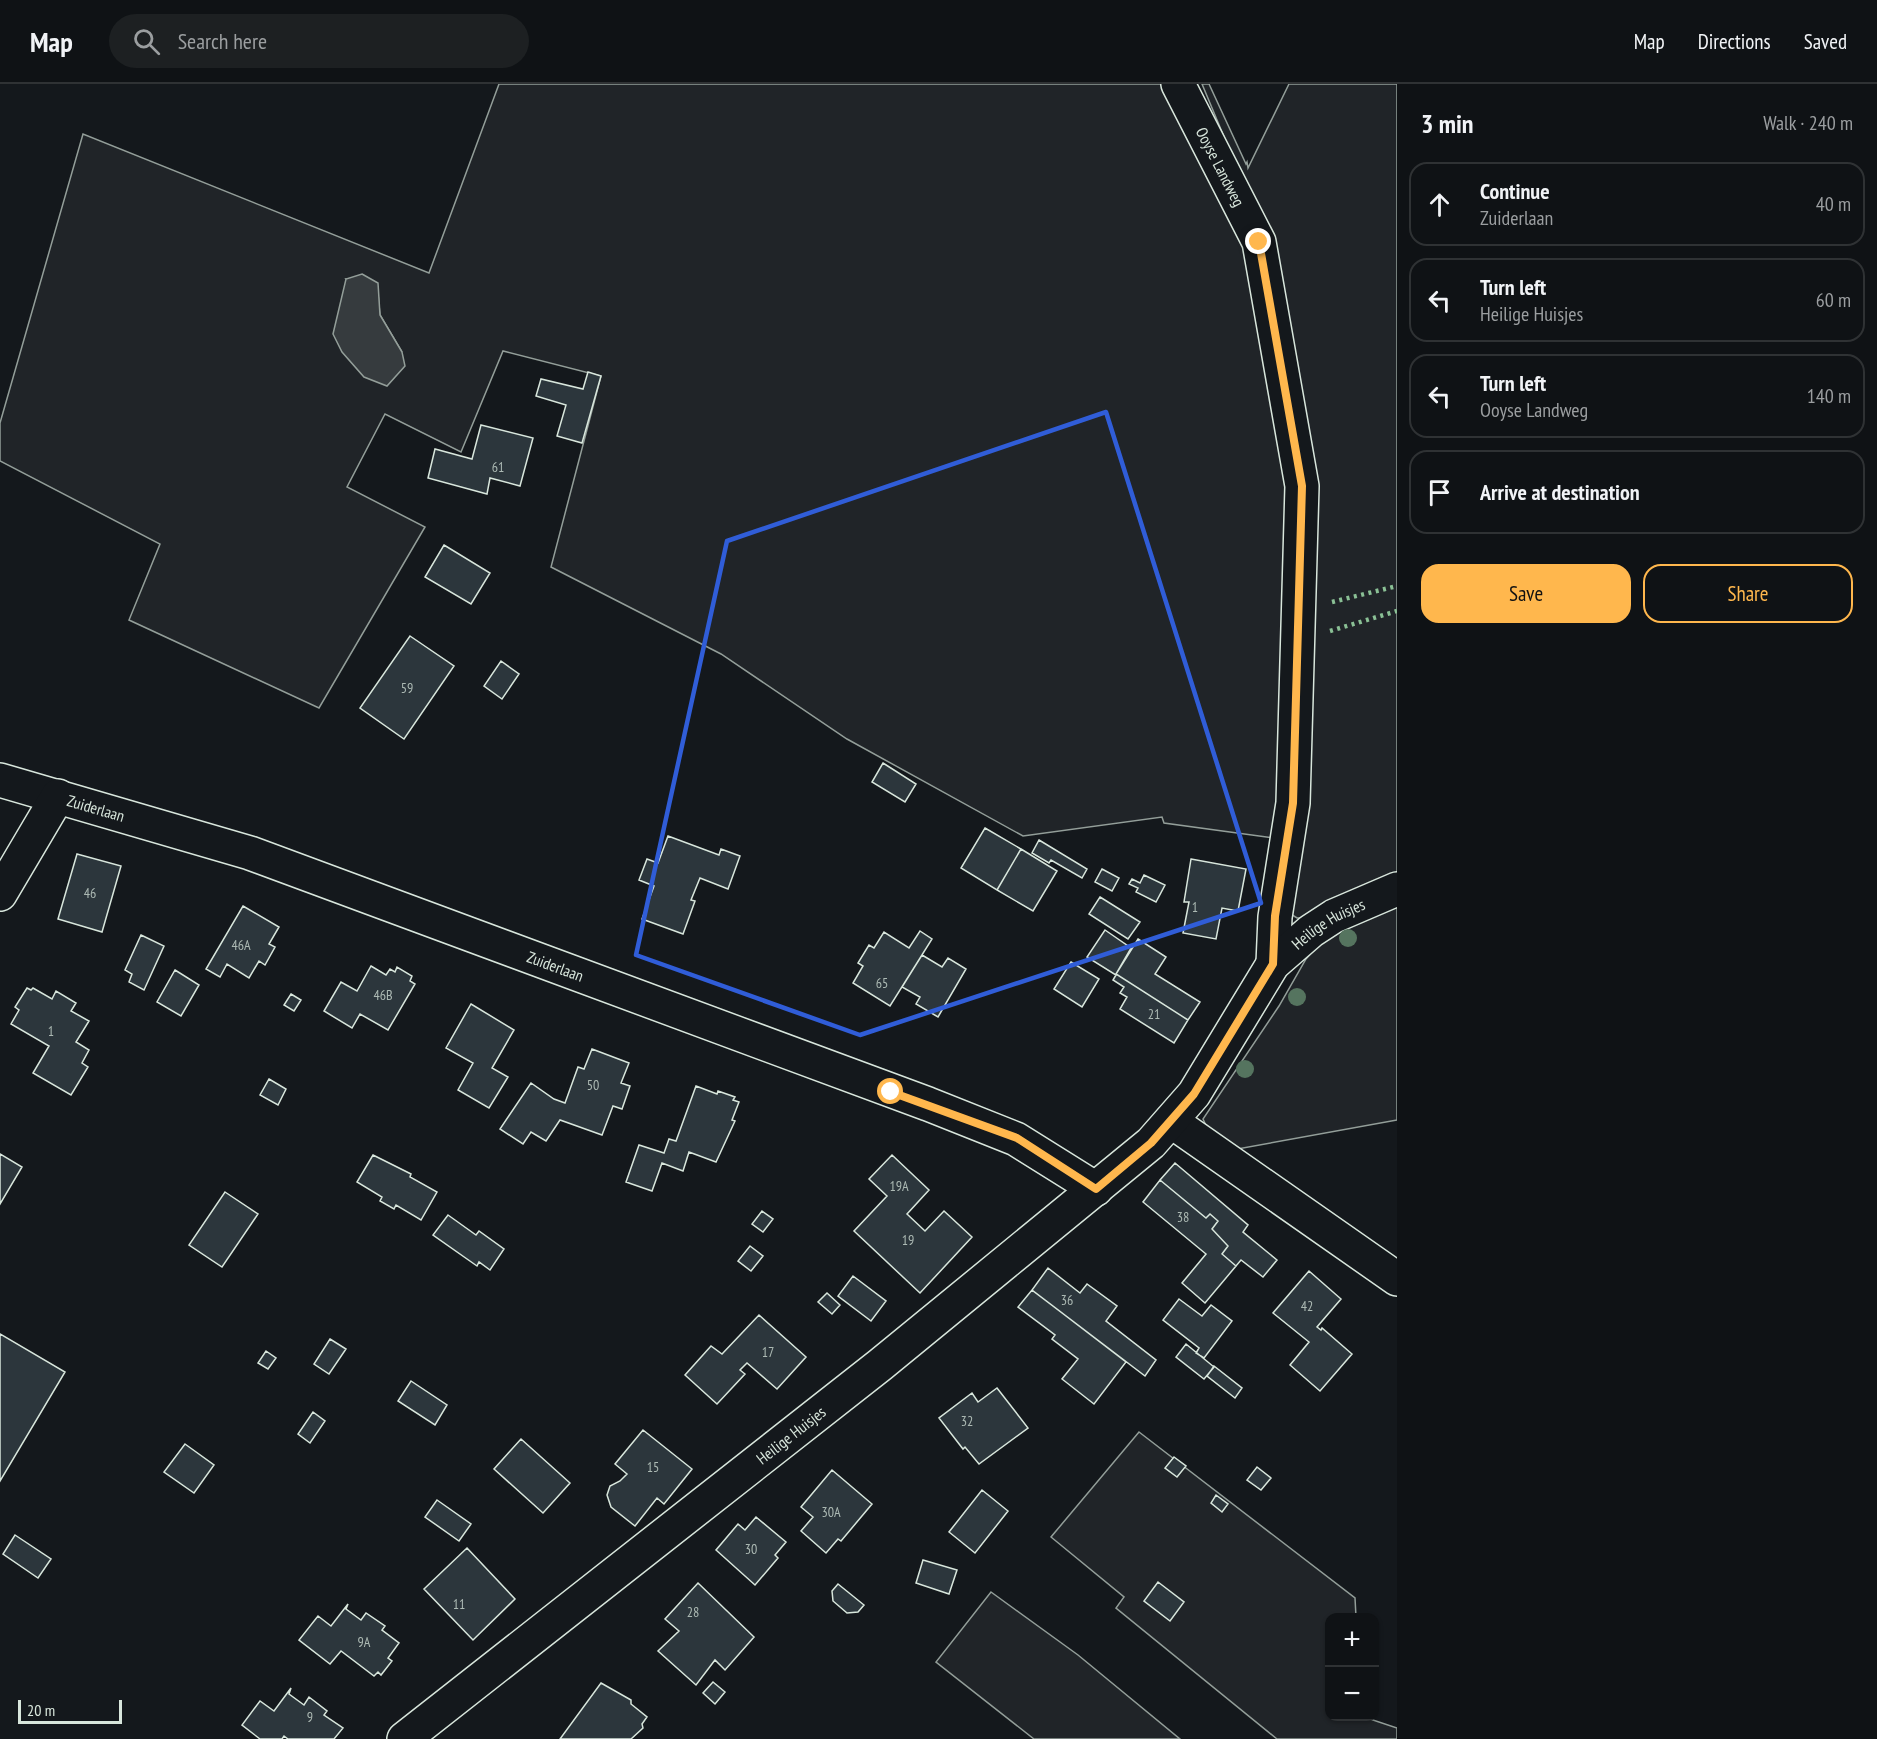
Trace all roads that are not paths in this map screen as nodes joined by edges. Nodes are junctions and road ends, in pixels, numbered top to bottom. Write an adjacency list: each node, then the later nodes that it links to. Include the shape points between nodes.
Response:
1 (1178, 84): 6 (street, Ooyse Landweg, via 1259,242 1302,486 1293,803 1275,916)
2 (0, 780): 3 (street, Zuiderlaan)
3 (58, 796): 5 (street); 8 (street, Zuiderlaan, via 250,853 1017,1138)
4 (1397, 889): 6 (street, Heilige Huisjes, via 1334,916)
5 (0, 894)
6 (1273, 964): 7 (street, Heilige Huisjes, via 1194,1094)
7 (1171, 1121): 8 (street, Heilige Huisjes); 9 (street)
8 (1096, 1189): 10 (street, Heilige Huisjes, via 871,1372)
9 (1397, 1279)
10 (404, 1739)

